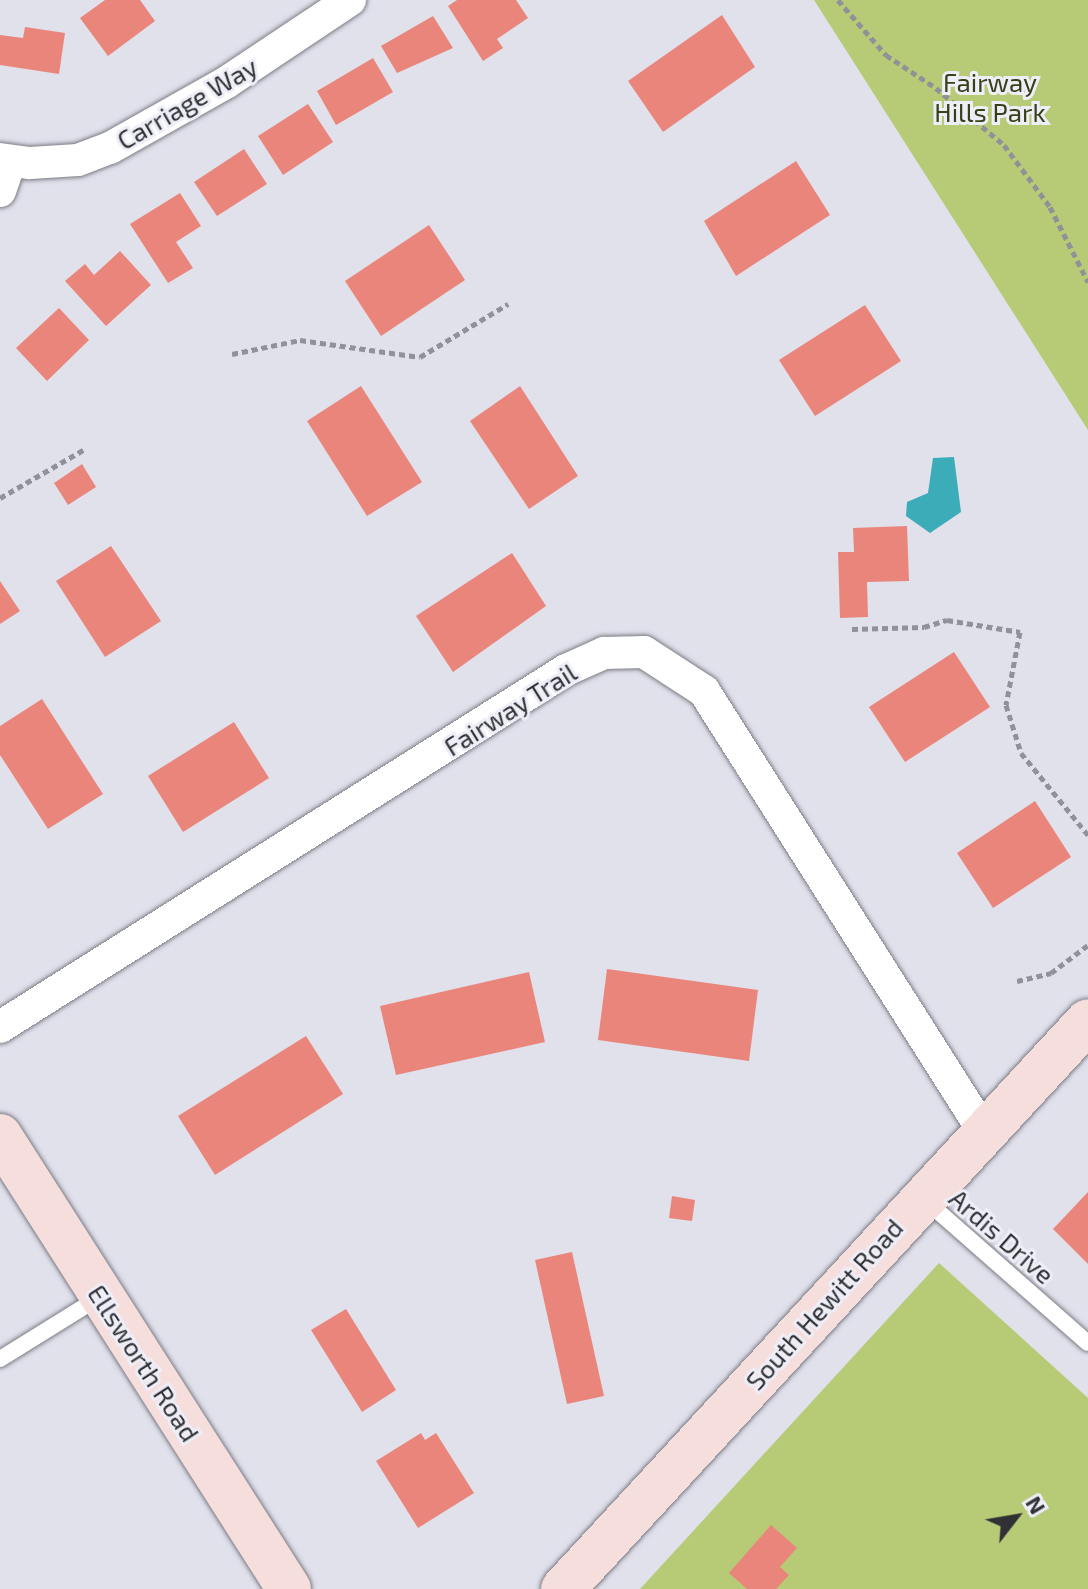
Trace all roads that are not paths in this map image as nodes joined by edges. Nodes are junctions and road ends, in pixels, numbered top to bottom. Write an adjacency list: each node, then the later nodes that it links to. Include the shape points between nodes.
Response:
1 (337, 4): 2 (street, Carriage Way, via 227,82 110,148 78,160)
2 (3, 171)
3 (1088, 1021): 5 (main road, South Hewitt Road)
4 (0, 1027): 5 (street, Fairway Trail, via 566,670 604,653 644,652 704,691)
5 (984, 1132): 7 (main road, South Hewitt Road)
6 (0, 1136): 8 (main road, Ellsworth Road)
7 (922, 1197): 9 (lane, Ardis Drive); 12 (main road, South Hewitt Road)
8 (101, 1297): 10 (lane); 11 (main road, Ellsworth Road)
9 (1088, 1343)
10 (0, 1359)
11 (289, 1589)
12 (563, 1589)

